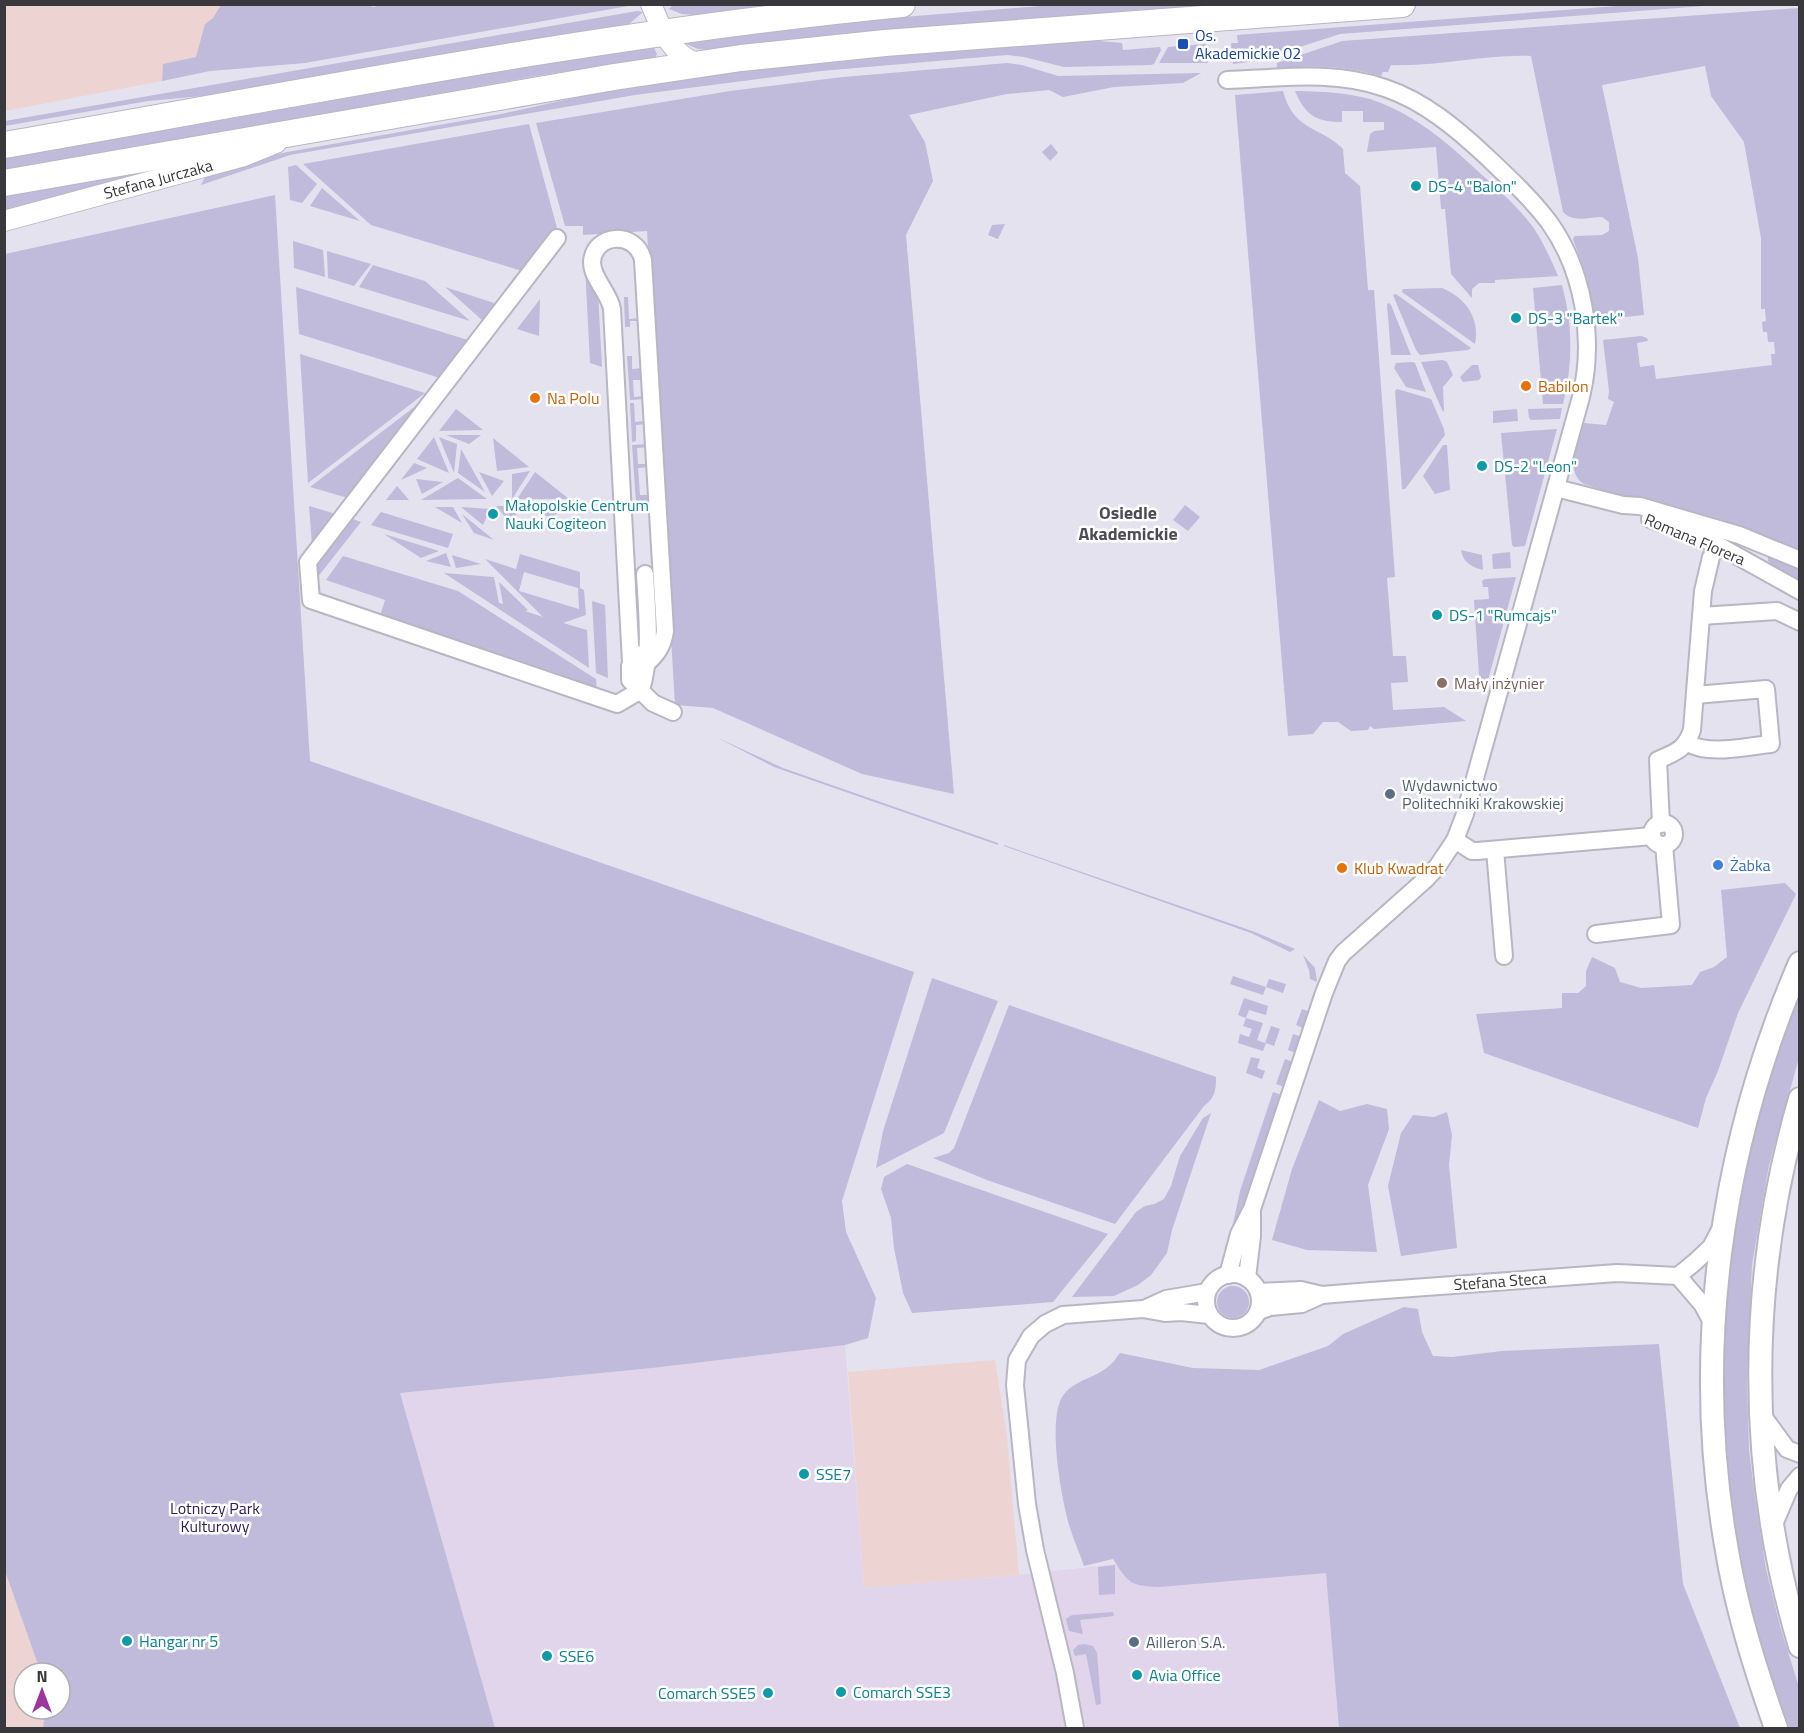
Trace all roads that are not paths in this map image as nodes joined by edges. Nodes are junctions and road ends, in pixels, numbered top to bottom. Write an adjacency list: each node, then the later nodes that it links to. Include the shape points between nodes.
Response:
1 (651, 4): 4 (street)
2 (902, 4): 4 (main road)
3 (1402, 4): 5 (main road, via 885,43)
4 (663, 32): 5 (street, via 676,51); 8 (main road)
5 (698, 64): 7 (main road)
6 (1227, 80): 12 (street, via 1340,78 1399,93 1433,112 1469,140 1550,224 1568,258 1580,294 1587,344 1586,378)
7 (309, 130): 9 (main road); 10 (street, Stefana Jurczaka, via 244,156)
8 (4, 145)
9 (4, 183)
10 (4, 221)
11 (556, 238): 21 (street, via 308,562 311,600 617,704)
12 (1556, 488): 13 (street, Romana Florera); 26 (street)
13 (1623, 505): 15 (street, Romana Florera, via 1640,506 1739,535); 17 (street, Romana Florera, via 1716,544)
14 (1711, 557): 18 (street)
15 (1800, 560)
16 (645, 574): 20 (street, via 648,632)
17 (1800, 591)
18 (1701, 616): 19 (street, via 1777,611); 22 (street)
19 (1800, 622)
20 (638, 663): 20 (street, via 658,652 665,631 642,253 633,242 620,239 601,245 592,263 612,309); 21 (street, via 644,679)
21 (641, 690): 23 (street, via 653,703)
22 (1695, 695): 24 (street); 24 (street, via 1766,689 1771,744 1709,750)
23 (673, 712)
24 (1688, 743): 25 (street, via 1658,760)
25 (1659, 835): 27 (street); 28 (street, via 1671,925)
26 (1455, 840): 27 (street, via 1472,851); 32 (street, via 1426,879 1337,961)
27 (1495, 850): 29 (street)
28 (1596, 934)
29 (1504, 956)
30 (1800, 963): 33 (main road, via 1766,1048 1741,1135)
31 (1800, 1099): 44 (main road, via 1768,1247 1760,1327)
32 (1252, 1209): 34 (street, via 1239,1234); 36 (street)
33 (1723, 1226): 35 (street, via 1711,1247); 43 (main road)
34 (1228, 1275): 36 (street); 37 (street, via 1219,1278)
35 (1677, 1276): 39 (street, Stefana Steca, via 1617,1273); 43 (street, via 1702,1304)
36 (1247, 1278): 38 (street)
37 (1207, 1292): 40 (street, via 1166,1299); 42 (street)
38 (1259, 1292): 39 (street, Stefana Steca, via 1301,1290); 41 (street)
39 (1322, 1295): 41 (street, Stefana Steca, via 1302,1304)
40 (1143, 1309): 42 (street); 49 (street, via 1054,1319 1031,1336 1017,1360 1027,1504)
41 (1259, 1311): 42 (street, via 1248,1324 1231,1329)
42 (1209, 1315)
43 (1713, 1324): 50 (main road, via 1714,1438 1726,1544 1742,1622)
44 (1759, 1412): 45 (street, via 1784,1446); 47 (main road)
45 (1800, 1454)
46 (1800, 1476): 47 (street, via 1789,1489)
47 (1772, 1530): 48 (main road)
48 (1800, 1646)
49 (1075, 1728)
50 (1776, 1728)

